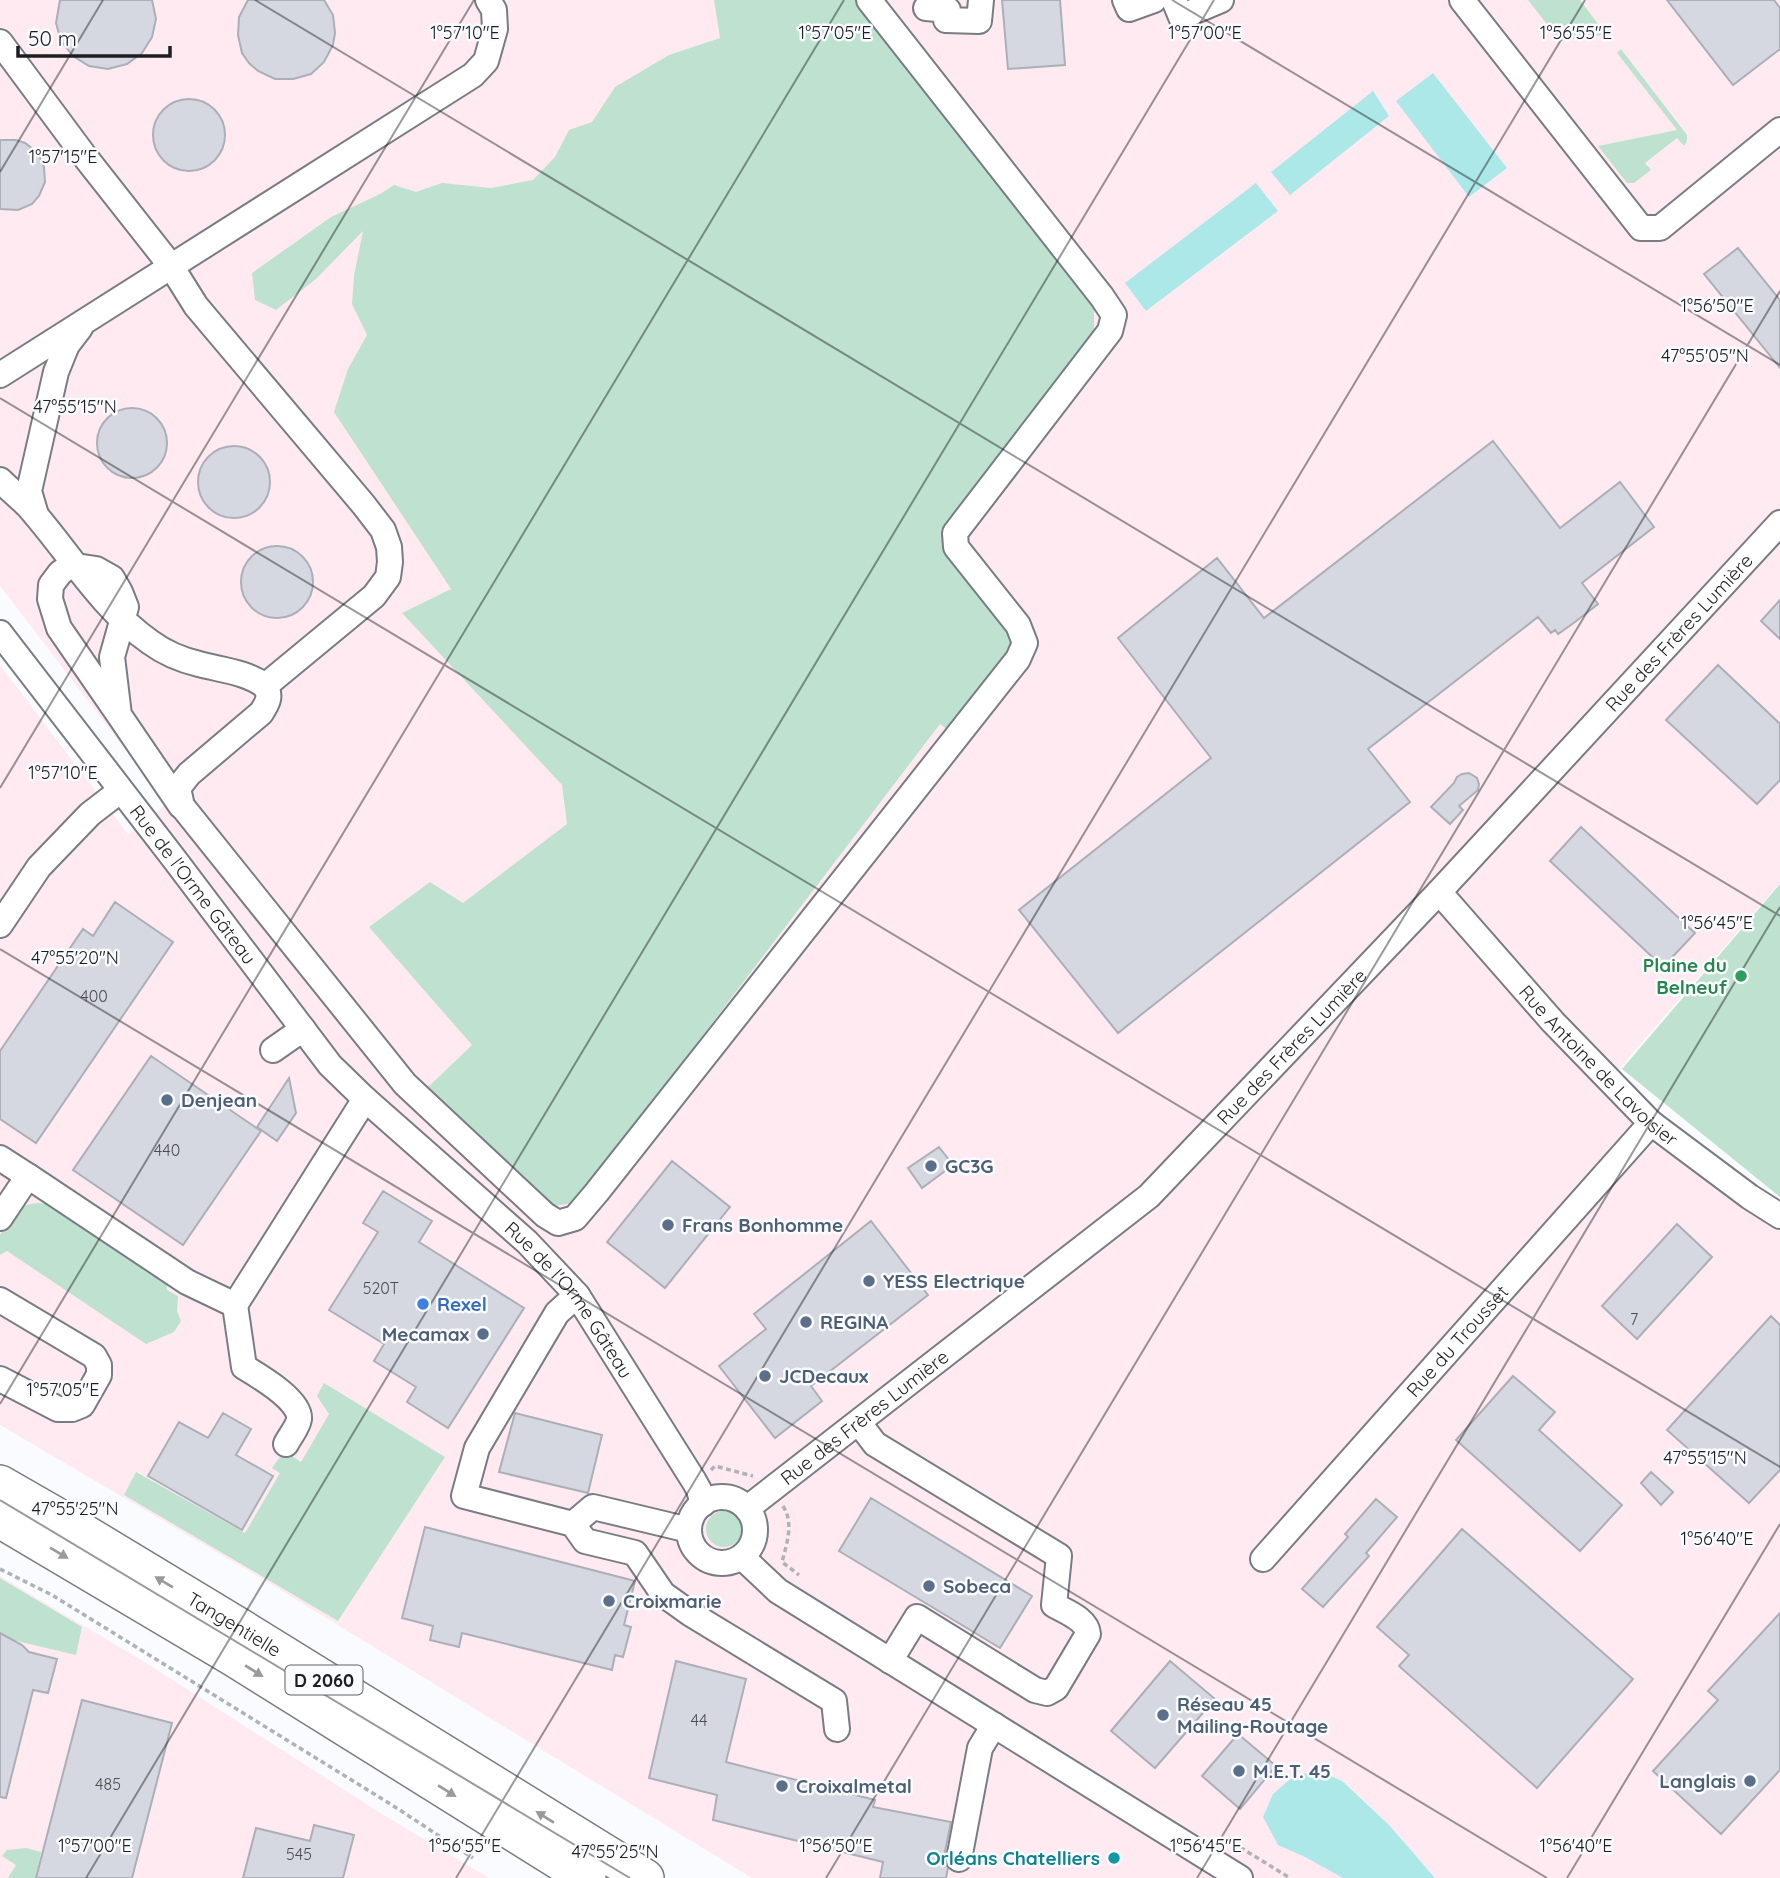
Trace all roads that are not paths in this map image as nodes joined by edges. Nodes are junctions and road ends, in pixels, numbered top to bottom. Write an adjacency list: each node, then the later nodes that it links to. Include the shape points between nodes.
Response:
1 (488, 0): 12 (street, via 495,29 486,61 473,75)
2 (869, 0): 24 (street, via 1114,315 1110,331 955,533 956,547 1018,625 1025,643 1018,659 575,1218 558,1223 545,1215 405,1084)
3 (981, 0): 9 (street, via 979,20 946,20 948,10)
4 (1125, 0): 5 (street, via 1129,9)
5 (1154, 0)
6 (1174, 0): 7 (street, via 1181,17)
7 (1221, 0)
8 (1462, 0): 11 (street, via 1641,228 1660,228)
9 (926, 8)
10 (0, 42): 12 (street)
11 (1780, 130)
12 (171, 266): 13 (street); 21 (street, via 196,306 363,504 383,530 389,547 388,576 382,588)
13 (82, 324): 14 (street); 16 (street, via 67,345 53,385 29,491)
14 (0, 375)
15 (0, 480): 16 (street)
16 (36, 517): 18 (street)
17 (1780, 523): 25 (street, Rue des Frères Lumière)
18 (76, 566): 19 (street); 22 (street, via 60,573 51,585 50,599 59,628)
19 (122, 619): 21 (street, via 174,656 255,678); 22 (street, via 112,657)
20 (0, 633): 23 (street, Rue de l'Orme Gâteau)
21 (265, 686): 24 (street, via 268,702 261,713 178,788)
22 (119, 715): 24 (street)
23 (120, 791): 26 (street, via 90,814 39,867); 27 (street, Rue de l'Orme Gâteau)
24 (182, 806)
25 (1439, 892): 30 (street, Rue Antoine de Lavoisier, via 1553,1022); 39 (street, Rue des Frères Lumière, via 1149,1196)
26 (0, 925)
27 (303, 1029): 28 (street); 29 (street, Rue de l'Orme Gâteau)
28 (273, 1050)
29 (365, 1100): 35 (street, Rue de l'Orme Gâteau, via 527,1242); 37 (street)
30 (1651, 1123): 33 (street, Rue Antoine de Lavoisier); 48 (street, Rue du Trousset)
31 (0, 1157): 32 (street)
32 (28, 1176): 34 (street); 37 (street, via 187,1282)
33 (1780, 1216)
34 (0, 1218)
35 (577, 1295): 42 (street, Rue de l'Orme Gâteau, via 694,1481); 45 (street, via 557,1313 477,1448 464,1496)
36 (0, 1300): 38 (street, via 94,1356 99,1365 99,1375 82,1405 72,1409 58,1409)
37 (235, 1305): 40 (street, via 244,1367 269,1382 298,1412 299,1420)
38 (0, 1378)
39 (859, 1423): 43 (street, Rue des Frères Lumière); 49 (street, via 875,1444 1059,1556 1054,1605 1087,1627 1056,1688 1047,1693 917,1617)
40 (286, 1444)
41 (0, 1485): 54 (highway, Tangentielle / D 2060, one-way to 41)
42 (703, 1504): 43 (street, via 726,1497); 46 (street, via 695,1511)
43 (747, 1510): 47 (street, via 753,1519 754,1539)
44 (0, 1519): 53 (highway, Tangentielle / D 2060, one-way to 53, via 233,1657)
45 (573, 1524): 46 (street, via 593,1507); 51 (street, via 584,1541 635,1553 663,1594 834,1701)
46 (689, 1530): 47 (street, via 696,1550 712,1562)
47 (742, 1557): 49 (street, via 778,1591)
48 (1263, 1559)
49 (890, 1661): 50 (street)
50 (994, 1725): 52 (street, via 980,1748); 55 (street)
51 (837, 1729)
52 (959, 1859)
53 (587, 1878)
54 (645, 1878)
55 (1240, 1878)

